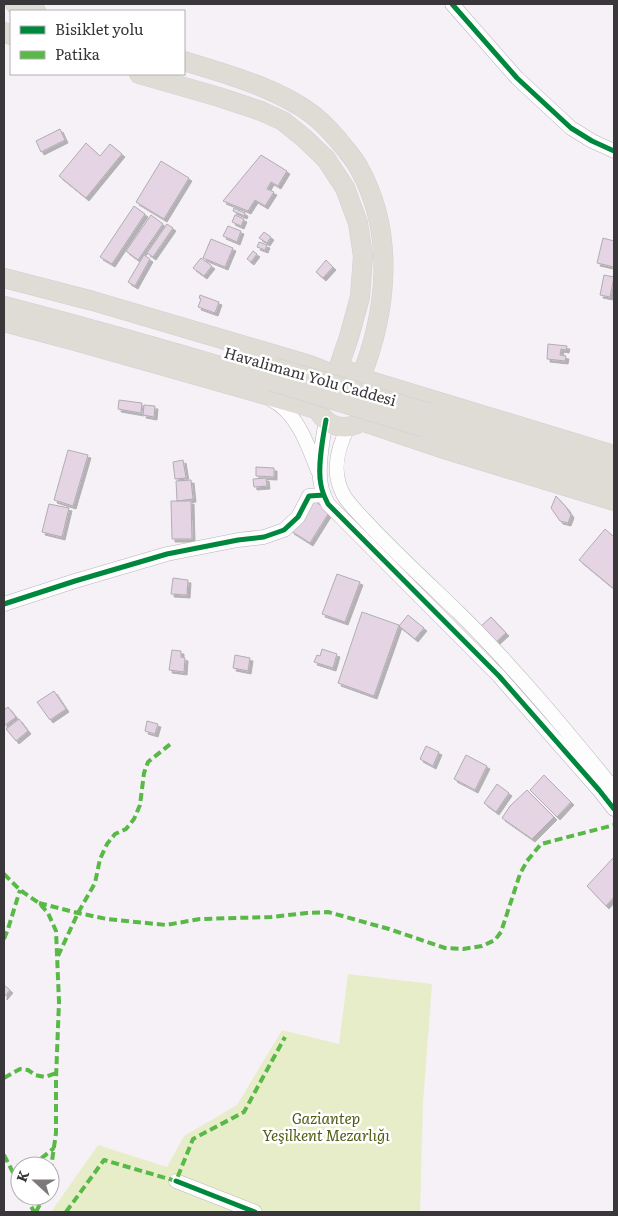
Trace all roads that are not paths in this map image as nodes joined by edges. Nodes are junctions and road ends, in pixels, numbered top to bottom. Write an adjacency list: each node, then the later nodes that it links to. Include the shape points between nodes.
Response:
1 (15, 4): 3 (highway)
2 (452, 4): 6 (street, via 517,78 571,128 592,142)
3 (33, 10)
4 (185, 61): 12 (highway, via 288,99 335,134 360,168 373,196 381,226 384,259 381,304)
5 (142, 75): 11 (highway, via 219,97 283,121 326,159 345,188 358,223 362,256 360,297)
6 (614, 150)
7 (4, 278): 11 (highway)
8 (4, 290): 13 (highway, Havalimanı Yolu Caddesi, via 74,308)
9 (4, 306): 13 (highway, Havalimanı Yolu Caddesi)
10 (4, 322): 13 (highway, via 72,340)
11 (335, 373): 12 (highway, via 349,371); 14 (highway, via 322,382 317,393)
12 (362, 378): 16 (highway, via 369,386 372,399 369,411); 17 (highway)
13 (268, 381): 14 (highway); 15 (highway, Havalimanı Yolu Caddesi, bridge); 19 (street, via 276,402 298,426)
14 (322, 415): 16 (highway, via 337,426); 19 (street)
15 (427, 420): 18 (highway, Havalimanı Yolu Caddesi); 20 (highway, Havalimanı Yolu Caddesi)
16 (355, 424): 22 (highway); 24 (street, via 339,447 336,464 343,496 498,653)
17 (614, 455)
18 (614, 469)
19 (320, 475): 21 (street)
20 (614, 485)
21 (324, 495): 23 (street, via 309,496 298,517 284,530 264,537 167,554); 25 (street, via 328,504 499,676)
22 (614, 501)
23 (4, 604)
24 (614, 789)
25 (614, 809)
26 (176, 1181): 27 (street)
27 (255, 1212)

